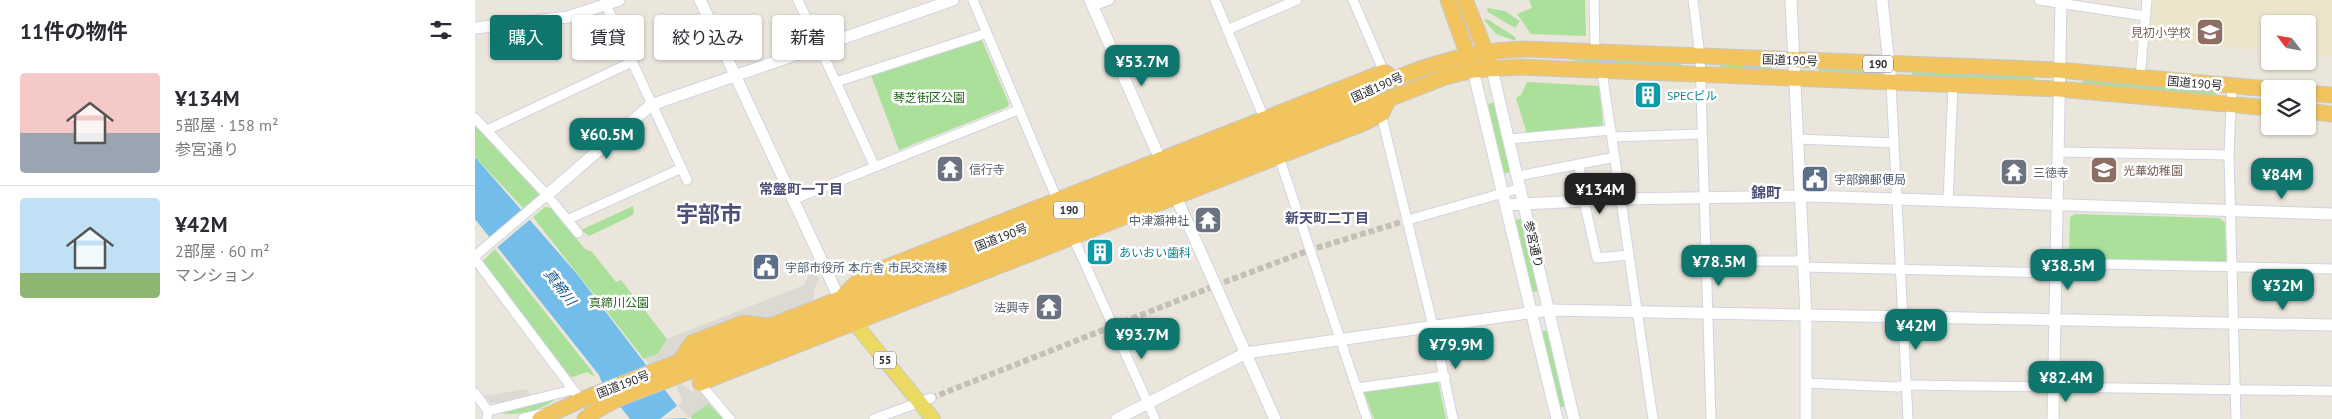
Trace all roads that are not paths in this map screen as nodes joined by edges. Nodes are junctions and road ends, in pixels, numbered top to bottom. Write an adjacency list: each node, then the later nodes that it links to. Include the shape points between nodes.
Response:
1 (619, 0): 20 (street)
2 (700, 0): 42 (street)
3 (953, 0): 26 (street)
4 (973, 0): 25 (street)
5 (1109, 0): 19 (street)
6 (1215, 0): 24 (street)
7 (1297, 0): 24 (street)
8 (1353, 0): 40 (street)
9 (1448, 0): 29 (highway)
10 (1465, 0): 27 (highway)
11 (1594, 0): 28 (street)
12 (1693, 0): 30 (street)
13 (1791, 0): 33 (street)
14 (1882, 0): 35 (street)
15 (2039, 0): 18 (street)
16 (2147, 0): 22 (street)
17 (801, 1): 21 (street)
18 (2061, 1): 22 (street); 38 (street)
19 (1091, 3): 75 (street)
20 (606, 5): 23 (street, via 568,17); 34 (street)
21 (806, 15)
22 (2145, 16): 44 (street)
23 (475, 28)
24 (1227, 30): 64 (street)
25 (987, 33): 45 (street); 56 (street)
26 (844, 37)
27 (1486, 51): 28 (highway, 国道190号 / 190); 29 (highway, 国道190号 / 190); 36 (highway)
28 (1595, 51): 30 (highway, 国道190号 / 190)
29 (1469, 54): 37 (highway); 40 (highway, 国道190号 / 190)
30 (1700, 56): 33 (highway, 国道190号 / 190); 41 (street)
31 (779, 60): 42 (street)
32 (825, 60): 45 (street)
33 (1795, 60): 35 (highway, 国道190号 / 190); 43 (street)
34 (632, 62): 54 (street); 61 (street)
35 (1889, 64): 38 (highway, 国道190号 / 190); 46 (street)
36 (1492, 69): 37 (highway, 国道190号 / 190); 39 (highway, 国道190号 / 190, via 1520,67); 65 (street, 参宮通り)
37 (1473, 70): 57 (highway, 国道190号 / 190, via 1445,77 1389,99); 78 (street, 参宮通り)
38 (2059, 70): 44 (highway, 国道190号 / 190); 49 (street)
39 (1602, 71): 41 (highway, 国道190号 / 190); 62 (street)
40 (1390, 75): 64 (highway); 64 (highway, 国道190号 / 190, via 1377,86)
41 (1701, 75): 43 (highway, 国道190号 / 190); 63 (street)
42 (735, 76): 54 (street); 83 (street)
43 (1796, 78): 46 (highway, 国道190号 / 190); 66 (street)
44 (2141, 78): 48 (highway, 国道190号 / 190)
45 (836, 82): 72 (street)
46 (1891, 83): 47 (highway, 国道190号 / 190); 67 (street)
47 (1953, 85): 49 (highway, 国道190号 / 190); 86 (street)
48 (2231, 86): 50 (highway, 国道190号 / 190); 53 (street)
49 (2059, 88): 53 (highway, 国道190号 / 190); 68 (street)
50 (2261, 89)
51 (2316, 94): 52 (highway)
52 (2332, 95)
53 (2230, 104): 55 (highway, 国道190号 / 190); 69 (street)
54 (651, 105): 73 (street); 79 (street)
55 (2261, 107)
56 (1018, 110): 72 (street); 92 (street)
57 (1375, 110): 64 (highway, 国道190号 / 190); 94 (street)
58 (2316, 112): 59 (highway)
59 (2332, 114)
60 (475, 118): 61 (street)
61 (487, 130): 79 (street)
62 (1611, 134): 63 (street); 65 (street); 70 (street)
63 (1701, 134): 81 (street)
64 (1272, 138): 75 (highway, 国道190号 / 190); 75 (highway); 115 (street)
65 (1509, 138): 74 (street, 参宮通り)
66 (1798, 139): 67 (street); 80 (street)
67 (1894, 143): 84 (street)
68 (2058, 152): 69 (street); 89 (street)
69 (2229, 155): 90 (street)
70 (1615, 157): 71 (street); 82 (street)
71 (1579, 164): 74 (street); 85 (street)
72 (875, 167): 83 (street)
73 (682, 168): 76 (street); 93 (street)
74 (1518, 176): 77 (street, 参宮通り)
75 (1168, 178): 92 (highway, 国道190号 / 190); 92 (highway); 116 (street)
76 (687, 180)
77 (1521, 188): 78 (street); 87 (street, 参宮通り)
78 (1503, 192): 88 (street, 参宮通り); 94 (street)
79 (547, 195): 93 (street); 97 (street)
80 (1801, 196): 81 (street); 84 (street); 99 (street)
81 (1703, 197): 82 (street); 98 (street)
82 (1621, 199): 85 (street); 96 (street)
83 (792, 200): 105 (street)
84 (1896, 200): 86 (street); 102 (street)
85 (1584, 201): 87 (street); 96 (street, via 1597,258)
86 (1948, 202): 89 (street)
87 (1525, 204): 88 (street); 104 (street, 参宮通り)
88 (1506, 205): 106 (street, 参宮通り)
89 (2056, 206): 90 (street); 101 (street)
90 (2231, 212): 91 (street); 100 (street)
91 (2332, 214)
92 (1065, 218): 105 (highway, 国道190号 / 190); 105 (highway); 129 (street)
93 (567, 220): 95 (street)
94 (1407, 220): 114 (street)
95 (577, 233)
96 (1629, 255): 107 (street)
97 (475, 257): 126 (street)
98 (1705, 261): 99 (street); 108 (street)
99 (1804, 264): 102 (street); 109 (street)
100 (2232, 267): 101 (street); 103 (street); 112 (street)
101 (2055, 268): 102 (street); 111 (street)
102 (1901, 269): 110 (street)
103 (2332, 269)
104 (1549, 310): 106 (street); 107 (street); 144 (street, 参宮通り)
105 (846, 311): 117 (highway, 国道190号 / 190); 117 (highway, 国道190号 / 190, via 773,326); 128 (main road, 55)
106 (1531, 312): 114 (street); 143 (street, 参宮通り)
107 (1638, 313): 108 (street); 145 (street)
108 (1708, 314): 109 (street); 146 (street)
109 (1806, 315): 110 (street); 119 (street)
110 (1903, 317): 111 (street); 120 (street)
111 (2055, 319): 112 (street); 121 (street)
112 (2234, 323): 113 (street); 123 (street)
113 (2332, 324)
114 (1433, 326): 115 (street); 118 (street)
115 (1340, 338): 116 (street); 122 (street)
116 (1246, 353): 129 (street); 140 (street)
117 (689, 372): 127 (highway, 国道190号 / 190, via 658,378); 135 (street)
118 (1445, 376): 122 (street); 142 (street)
119 (1806, 383): 120 (street, via 1897,388); 147 (street)
120 (1906, 385): 121 (street); 148 (street)
121 (2053, 386): 123 (street); 149 (street)
122 (1357, 388): 141 (street)
123 (2236, 390): 124 (street); 150 (street)
124 (2332, 391)
125 (475, 393): 130 (street)
126 (577, 395): 127 (highway, 国道190号 / 190); 130 (street); 131 (highway, 国道190号 / 190)
127 (610, 396): 132 (highway, 国道190号 / 190)
128 (925, 400): 136 (street); 137 (main road, 55)
129 (1148, 403): 138 (street); 139 (street)
130 (487, 415)
131 (545, 416): 133 (street)
132 (592, 417): 134 (highway, 国道190号)
133 (524, 419)
134 (575, 419)
135 (730, 419)
136 (874, 419)
137 (933, 419)
138 (1117, 419)
139 (1155, 419)
140 (1275, 419)
141 (1367, 419)
142 (1453, 419)
143 (1557, 419)
144 (1575, 419)
145 (1653, 419)
146 (1711, 419)
147 (1806, 419)
148 (1908, 419)
149 (2053, 419)
150 (2236, 419)

